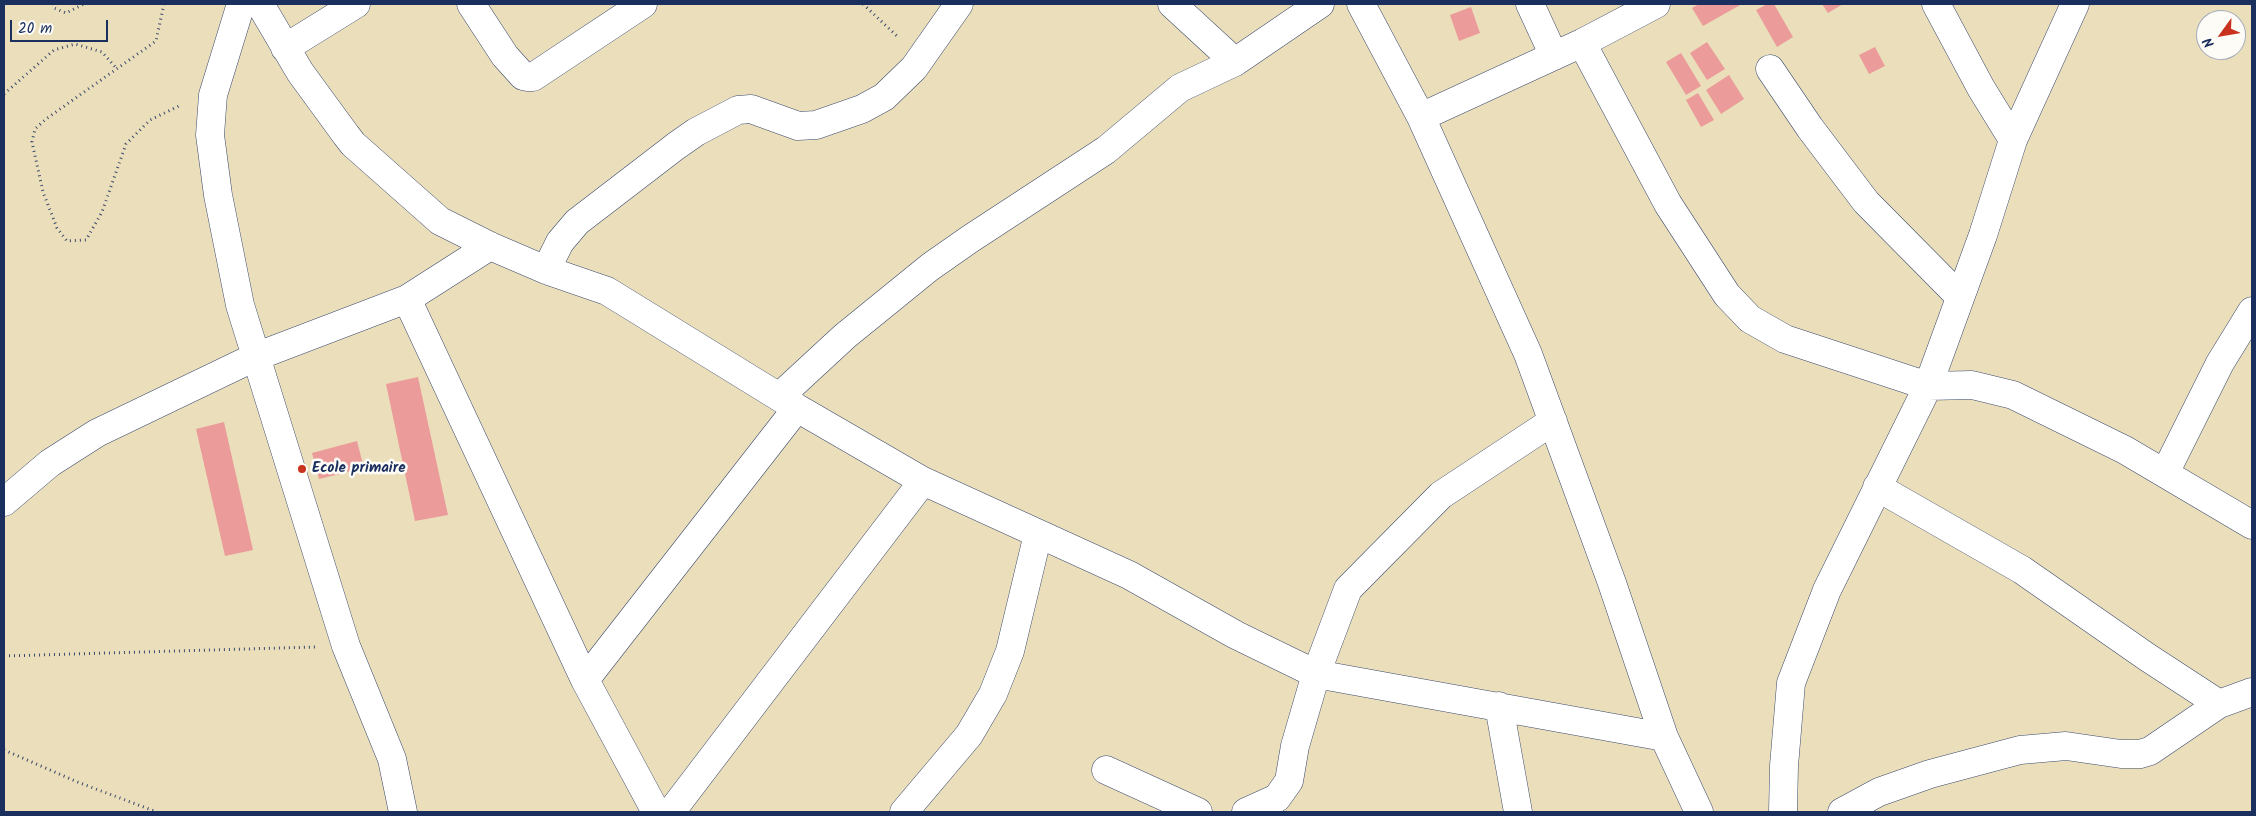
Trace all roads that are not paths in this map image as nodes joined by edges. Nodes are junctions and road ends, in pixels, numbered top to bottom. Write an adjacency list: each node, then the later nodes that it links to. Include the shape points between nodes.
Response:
1 (241, 4): 26 (street, via 213,95 210,135 218,196 240,305)
2 (260, 4): 15 (street)
3 (356, 4): 15 (street)
4 (471, 4): 5 (street, via 505,56 523,76 528,77)
5 (643, 4)
6 (959, 4): 22 (street, via 914,68 884,97 862,109 816,125 798,126 751,109 738,110 696,132 577,222 560,242)
7 (1172, 4): 17 (street)
8 (1320, 4): 17 (street)
9 (1361, 4): 19 (street)
10 (1530, 4): 16 (street)
11 (1656, 4): 14 (street)
12 (1936, 4): 20 (street)
13 (2075, 4): 20 (street)
14 (1582, 43): 16 (street); 27 (street, via 1668,204 1727,295 1750,319 1785,338)
15 (285, 48): 21 (street, via 353,144 440,221)
16 (1554, 56): 19 (street)
17 (1235, 62): 28 (street, via 1180,88 1106,150 930,268 845,336)
18 (1770, 69): 23 (street, via 1866,202)
19 (1421, 117): 29 (street, via 1528,354)
20 (2013, 140): 23 (street)
21 (490, 246): 22 (street); 24 (street)
22 (546, 270): 28 (street, via 607,291)
23 (1960, 297): 27 (street)
24 (407, 299): 26 (street); 37 (street)
25 (2252, 311): 30 (street, via 2220,363)
26 (255, 357): 33 (street, via 97,433 50,463); 44 (street, via 346,646 392,759)
27 (1928, 386): 30 (street, via 1972,385 2013,396); 32 (street)
28 (788, 403): 31 (street); 37 (street)
29 (1553, 421): 36 (street, via 1440,495 1348,589); 41 (street)
30 (2165, 473): 34 (street)
31 (923, 480): 35 (street); 46 (street)
32 (1876, 487): 39 (street, via 2022,570); 52 (street, via 1827,590 1791,682)
33 (4, 502)
34 (2252, 525)
35 (1038, 534): 36 (street, via 1129,574 1236,635); 47 (street, via 1010,651 993,694 969,735)
36 (1316, 674): 40 (street); 49 (street, via 1295,746 1289,781 1277,798)
37 (585, 680): 45 (street)
38 (2252, 692): 39 (street)
39 (2219, 704): 43 (street, via 2150,751 2140,754 2066,746 2020,750 1930,774)
40 (1499, 706): 41 (street); 50 (street)
41 (1664, 736): 51 (street)
42 (1106, 770): 48 (street)
43 (1884, 802): 53 (street)
44 (403, 812)
45 (656, 812)
46 (671, 812)
47 (904, 812)
48 (1198, 812)
49 (1246, 812)
50 (1518, 812)
51 (1699, 812)
52 (1783, 812)
53 (1842, 812)

